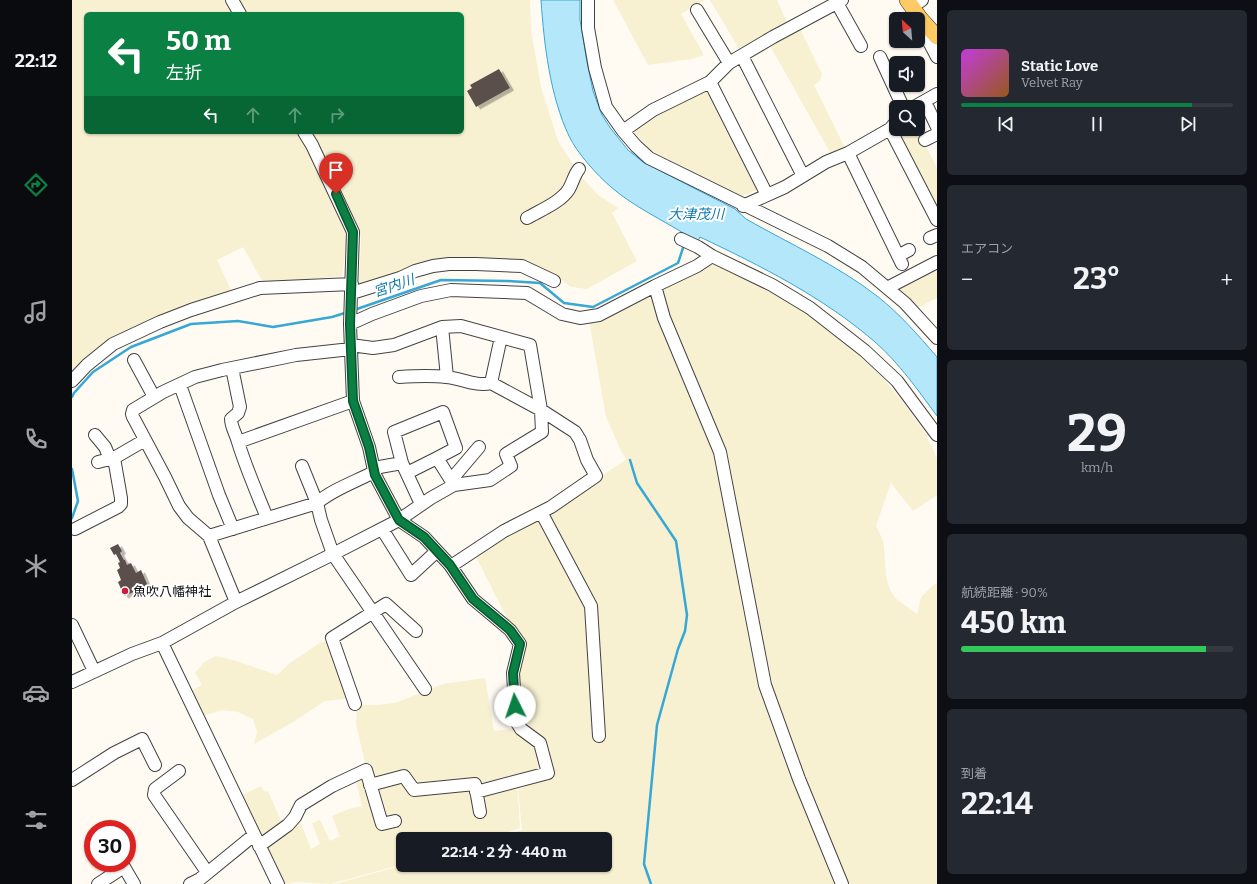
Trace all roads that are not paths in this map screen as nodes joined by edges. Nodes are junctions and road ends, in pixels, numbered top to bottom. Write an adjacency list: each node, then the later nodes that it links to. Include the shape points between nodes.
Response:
1 (232, 0): 6 (street)
2 (588, 0): 20 (street, via 588,28 597,76 606,107)
3 (839, 1): 8 (street); 9 (street)
4 (915, 6): 7 (main road); 10 (street)
5 (697, 10): 12 (street, via 710,23)
6 (239, 12)
7 (937, 37)
8 (861, 46)
9 (742, 56): 12 (street); 27 (street)
10 (937, 57)
11 (885, 61): 15 (street)
12 (729, 62): 13 (street)
13 (710, 82): 20 (street, via 653,110); 28 (street)
14 (937, 94): 16 (street)
15 (900, 100)
16 (925, 101)
17 (928, 108): 18 (street)
18 (937, 127)
19 (889, 128): 25 (street)
20 (624, 132): 29 (street, via 649,158)
21 (305, 134): 38 (street, via 353,232)
22 (937, 134): 24 (street)
23 (898, 136): 31 (street)
24 (925, 140)
25 (848, 153): 27 (street); 34 (street)
26 (579, 169): 30 (street, via 562,197)
27 (803, 176): 28 (street)
28 (767, 195): 29 (street)
29 (743, 206): 39 (street, via 828,246 862,267)
30 (527, 218)
31 (937, 220)
32 (681, 240): 33 (street)
33 (712, 256): 37 (street); 55 (street, via 772,285 810,308 859,346 897,381)
34 (903, 257)
35 (937, 262): 39 (street)
36 (554, 281): 38 (street, via 522,266 448,264)
37 (655, 286): 40 (street, via 599,315 580,318 562,314 528,293 451,290 421,296); 104 (street, via 664,318 720,452 765,685 799,779)
38 (352, 288): 40 (street); 49 (street, via 260,288 191,310 113,344)
39 (887, 288): 43 (street, via 904,302)
40 (350, 324): 44 (street)
41 (442, 327): 42 (street, via 461,326); 44 (street, via 394,345 373,348); 48 (street)
42 (502, 337): 50 (street); 54 (street, via 530,345)
43 (937, 338)
44 (351, 347): 46 (street); 53 (street)
45 (134, 360): 52 (street)
46 (232, 368): 51 (street, via 195,377); 59 (street, via 240,407 231,419 231,424)
47 (399, 377): 48 (street)
48 (446, 377): 50 (street, via 483,385)
49 (72, 381)
50 (491, 382): 54 (street)
51 (180, 384): 52 (street); 74 (street)
52 (154, 397): 58 (street, via 133,410 132,414)
53 (353, 401): 59 (street); 66 (street, via 369,447)
54 (540, 410): 67 (street, via 542,432 506,454 511,466 490,480); 70 (street, via 575,432 596,476)
55 (928, 424): 57 (street); 60 (street)
56 (95, 435): 63 (street, via 104,447)
57 (937, 435)
58 (145, 440): 63 (street); 76 (street, via 179,506 188,518)
59 (238, 442): 71 (street)
60 (937, 443)
61 (479, 447): 67 (street)
62 (437, 458): 65 (street); 65 (street, via 456,448 443,412 394,432); 67 (street)
63 (107, 459): 73 (street, via 121,504)
64 (302, 466): 68 (street)
65 (404, 468): 66 (street); 69 (street)
66 (374, 471): 68 (street); 72 (street)
67 (453, 483): 69 (street)
68 (317, 503): 71 (street); 78 (street)
69 (421, 504): 72 (street)
70 (541, 512): 79 (street, via 504,531); 89 (street, via 591,606)
71 (267, 518): 74 (street)
72 (399, 520): 75 (street); 77 (street, via 424,537)
73 (74, 529)
74 (233, 529): 76 (street)
75 (382, 529): 77 (street, via 410,575); 78 (street)
76 (209, 536): 80 (street)
77 (437, 551): 79 (street)
78 (333, 554): 80 (street); 81 (street)
79 (451, 566): 94 (street, via 473,599 510,630 520,644 513,673 516,721 521,729 540,743 548,774)
80 (236, 602): 84 (street)
81 (372, 612): 83 (street, via 386,604); 87 (street); 88 (street, via 332,638)
82 (72, 625): 85 (street)
83 (416, 631)
84 (162, 643): 85 (street); 97 (street)
85 (94, 671): 86 (street)
86 (72, 682)
87 (425, 690)
88 (355, 704)
89 (599, 736)
90 (155, 765): 92 (street, via 142,739 114,753)
91 (179, 771): 99 (street, via 155,789 154,795)
92 (72, 780)
93 (370, 785): 94 (street, via 404,776 414,790 474,784); 96 (street, via 382,824); 98 (street, via 366,770 332,786 301,805 288,825)
94 (476, 792): 95 (street)
95 (480, 812)
96 (395, 821)
97 (254, 835): 98 (street); 99 (street)
98 (259, 846): 103 (street)
99 (207, 872): 102 (street)
100 (98, 884): 101 (street, via 124,867)
101 (134, 884)
102 (190, 884)
103 (278, 884)
104 (842, 884)

